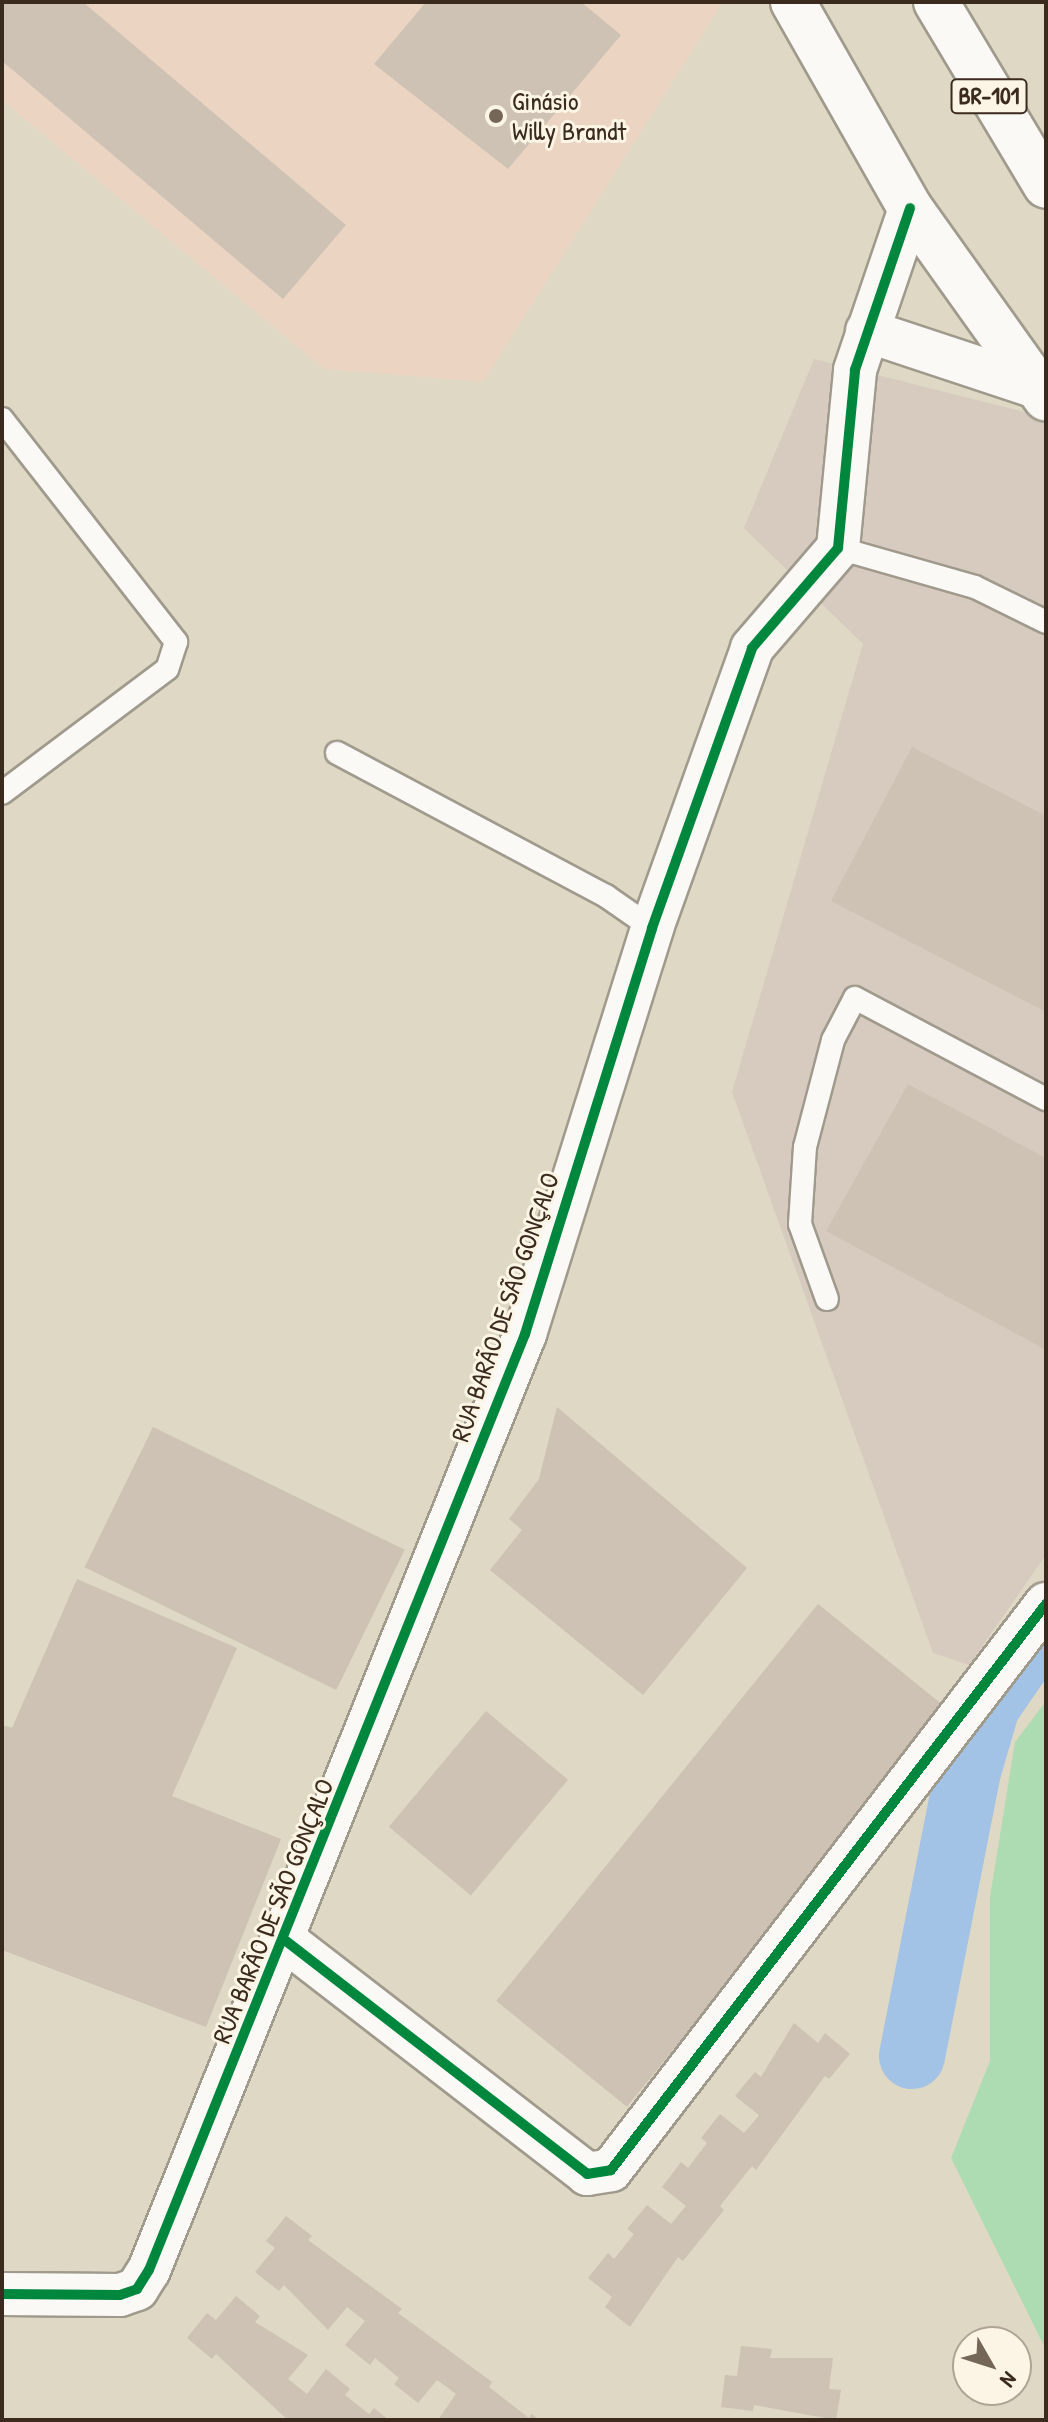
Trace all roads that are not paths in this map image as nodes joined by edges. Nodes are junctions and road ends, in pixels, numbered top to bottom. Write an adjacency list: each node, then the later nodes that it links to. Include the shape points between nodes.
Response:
1 (793, 2): 4 (main road)
2 (936, 2): 3 (main road, BR-101)
3 (1046, 186)
4 (910, 208): 5 (street); 6 (main road)
5 (867, 331): 6 (street); 8 (street, via 855,370)
6 (1041, 393)
7 (2, 419): 11 (lane, via 176,642 167,669)
8 (838, 548): 9 (lane, via 975,587); 12 (street, RUA BARÃO DE SÃO GONÇALO, via 752,648)
9 (1046, 622)
10 (337, 753): 12 (lane, via 606,896)
11 (2, 793)
12 (652, 928): 16 (street, RUA BARÃO DE SÃO GONÇALO, via 525,1334)
13 (1046, 1099): 14 (lane, via 855,998 833,1040 805,1147 800,1224)
14 (827, 1299)
15 (1046, 1604): 16 (street, via 611,2170 587,2174)
16 (286, 1941): 17 (street, RUA BARÃO DE SÃO GONÇALO, via 137,2289 120,2295)
17 (2, 2294)

